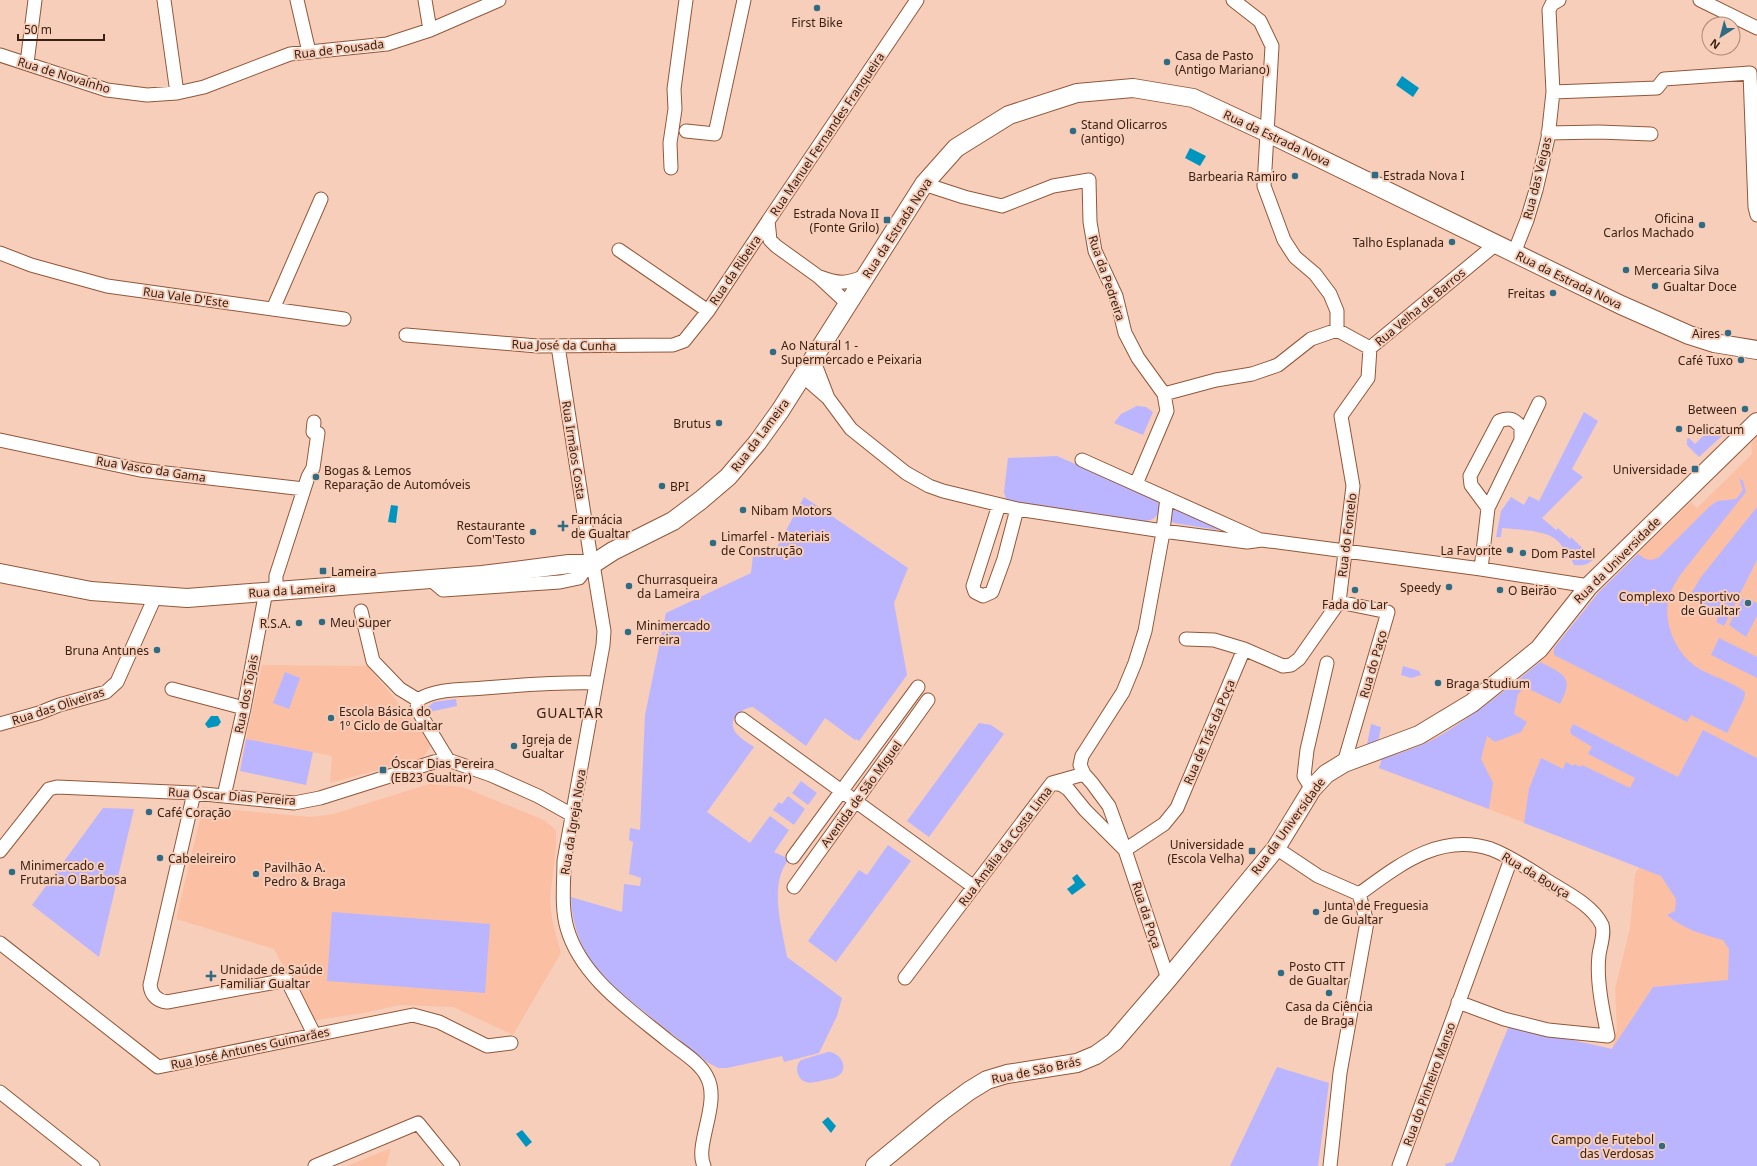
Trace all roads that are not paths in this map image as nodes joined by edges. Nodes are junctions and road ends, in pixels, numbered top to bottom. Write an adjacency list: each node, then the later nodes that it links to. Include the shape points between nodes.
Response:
1 (34, 0): 16 (street)
2 (164, 0): 18 (street)
3 (297, 0): 14 (street)
4 (425, 0): 13 (street)
5 (499, 0): 13 (street, Rua de Pousada)
6 (686, 0): 23 (street, via 674,89)
7 (744, 0): 19 (street, via 715,134)
8 (916, 0): 27 (street, Rua Manuel Fernandes Franqueira)
9 (1233, 0): 20 (street, via 1260,21 1272,46)
10 (1700, 0): 12 (street)
11 (1554, 3): 17 (street, Rua das Veigas, via 1548,16)
12 (1757, 28)
13 (430, 30): 14 (street, Rua de Pousada, via 388,44)
14 (309, 52): 18 (street, Rua de Pousada, via 290,54 204,86)
15 (0, 55): 16 (street, Rua de Novaínho)
16 (27, 63): 18 (street, Rua de Novaínho, via 107,90 147,95)
17 (1553, 92): 21 (street, Rua das Veigas); 26 (street, via 1657,88 1664,79 1750,73)
18 (177, 93)
19 (686, 131)
20 (1266, 132): 24 (main road, Rua da Estrada Nova, via 1193,98 1133,88 1077,93 1009,115 956,148); 28 (main road, Rua da Estrada Nova); 38 (street, via 1264,186 1284,240 1295,257 1315,274 1330,294 1337,311)
21 (1548, 133): 22 (street); 31 (street, Rua das Veigas, via 1536,190)
22 (1651, 134)
23 (671, 168)
24 (924, 184): 32 (main road, Rua da Estrada Nova); 45 (street, Rua da Pedreira, via 1002,206 1053,186 1089,180 1090,222 1095,252 1116,296 1131,345)
25 (321, 199): 35 (street)
26 (1757, 215)
27 (768, 221): 33 (street, Rua Manuel Fernandes Franqueira, via 770,240); 36 (street, Rua da Ribeira)
28 (1496, 244): 31 (main road, Rua da Estrada Nova); 41 (street, Rua Velha de Barros)
29 (620, 250): 36 (street, Rua da Ribeira)
30 (0, 253): 35 (street, Rua Vale D'Este, via 31,265 107,286)
31 (1514, 253): 42 (main road, Rua da Estrada Nova, via 1677,330 1714,342)
32 (865, 276): 33 (street, Rua Manuel Fernandes Franqueira, via 845,284); 34 (main road, Rua da Estrada Nova)
33 (819, 277): 34 (street, Rua Manuel Fernandes Franqueira)
34 (850, 300): 43 (main road, Rua da Lameira)
35 (272, 309): 37 (street, Rua Vale D'Este)
36 (708, 311): 40 (street, Rua José da Cunha, via 684,341 673,345)
37 (344, 319)
38 (1337, 330): 41 (street, Rua Velha de Barros); 45 (street, via 1311,339 1278,364 1252,374 1216,380)
39 (406, 334): 40 (street, Rua José da Cunha)
40 (558, 346): 62 (street, Rua Irmãos Costa)
41 (1370, 348): 61 (street, Rua do Fontelo, via 1368,378 1342,416 1353,486)
42 (1757, 350)
43 (813, 359): 44 (main road, Rua da Lameira); 46 (street)
44 (802, 376): 46 (street); 62 (main road, Rua da Lameira, via 757,443 728,477 702,500 673,521)
45 (1164, 394): 53 (street, via 1167,411)
46 (828, 398): 56 (street, via 851,429 918,480 944,491)
47 (1539, 403): 50 (street)
48 (314, 422): 54 (street, via 313,432 318,432 313,468)
49 (1757, 423): 66 (main road, Rua da Universidade)
50 (1521, 439): 57 (street); 57 (street, via 1521,427 1514,419 1499,421 1470,476 1471,485)
51 (0, 440): 54 (street, Rua Vasco da Gama, via 140,470)
52 (1082, 460): 53 (street)
53 (1136, 484): 55 (street)
54 (304, 489): 67 (street)
55 (1167, 498): 59 (street); 60 (street)
56 (999, 505): 58 (street); 58 (street, via 973,586 980,596 992,592)
57 (1488, 508): 63 (street)
58 (1020, 509): 59 (street)
59 (1163, 531): 60 (street, via 1247,542); 84 (street, via 1145,631 1135,663 1123,692 1082,756 1080,765)
60 (1262, 540): 61 (street)
61 (1345, 551): 63 (street); 69 (street, Rua do Fontelo)
62 (591, 559): 65 (main road, Rua da Lameira, via 482,575); 65 (street, Rua da Lameira, via 579,578 560,582 443,590); 74 (street, Rua da Igreja Nova, via 604,631)
63 (1481, 568): 66 (street)
64 (0, 573): 68 (main road, Rua da Lameira, via 91,591)
65 (430, 579): 67 (main road, Rua da Lameira)
66 (1589, 586): 83 (main road, Rua da Universidade, via 1539,649 1472,703 1419,735)
67 (271, 591): 68 (main road, Rua da Lameira, via 187,598); 79 (street, Rua dos Tojais)
68 (155, 597): 81 (street, Rua das Oliveiras, via 117,682 106,692)
69 (1339, 602): 72 (street, Rua do Fontelo, via 1299,659 1292,665 1284,666); 83 (street, Rua do Paço, via 1388,612)
70 (361, 611): 77 (street, via 373,661 400,690)
71 (1186, 639): 72 (street, via 1214,640)
72 (1244, 649): 93 (street, Rua de Trás da Poça, via 1177,808 1164,824)
73 (1326, 663): 86 (street, via 1304,776)
74 (595, 683): 77 (street, via 558,682 450,691 426,695); 91 (street, Rua da Igreja Nova)
75 (918, 687): 87 (street, Avenida de São Miguel)
76 (172, 689): 79 (street)
77 (418, 700): 82 (street, via 418,709)
78 (928, 700): 90 (street, Avenida de São Miguel)
79 (244, 708): 89 (street, Rua dos Tojais)
80 (742, 719): 87 (street)
81 (0, 724)
82 (448, 760): 89 (street, Rua Óscar Dias Pereira, via 320,798 294,803); 91 (street, via 491,775)
83 (1344, 763): 86 (main road, Rua da Universidade, via 1326,774)
84 (1084, 774): 85 (street, Rua Amália da Costa Lima); 93 (street, Rua da Poça, via 1109,806)
85 (1052, 783): 93 (street, Rua da Poça, via 1068,789 1085,810); 98 (street, Rua Amália da Costa Lima)
86 (1312, 789): 92 (main road, Rua da Universidade)
87 (842, 790): 90 (street); 95 (street, Avenida de São Miguel)
88 (194, 793): 89 (street, Rua Óscar Dias Pereira); 94 (street, Rua Óscar Dias Pereira, via 58,786 49,789); 104 (street, via 150,985 152,993 158,1000 167,1002 287,980)
89 (224, 796)
90 (856, 801): 97 (street, Avenida de São Miguel); 98 (street)
91 (572, 815): 110 (street, Rua da Igreja Nova, via 564,861 563,896 567,928 593,975 707,1076 711,1087 711,1099 703,1147)
92 (1276, 848): 99 (street, via 1318,876); 102 (main road, Rua da Universidade)
93 (1126, 850): 102 (street, Rua da Poça)
94 (0, 851)
95 (793, 857)
96 (1512, 859): 99 (street, Rua da Bouça, via 1490,849 1451,844 1428,850 1400,865); 103 (street, Rua do Pinheiro Manso); 103 (street, Rua da Bouça, via 1592,911 1601,924 1603,930 1598,957 1599,977 1608,1036 1548,1030 1504,1019)
97 (794, 887)
98 (974, 887): 101 (street, Rua Amália da Costa Lima)
99 (1359, 894): 112 (street, via 1367,922 1340,1073)
100 (0, 944): 104 (street, Rua José Antunes Guimarães, via 158,1067)
101 (905, 978)
102 (1168, 979): 111 (main road, Rua de São Brás, via 1114,1042 1096,1055 1076,1063 1007,1074 987,1080 942,1111)
103 (1458, 1002): 113 (street, Rua do Pinheiro Manso)
104 (314, 1034): 105 (street, Rua José Antunes Guimarães, via 413,1015 439,1022 487,1046)
105 (511, 1043)
106 (0, 1092): 107 (street)
107 (93, 1166)
108 (315, 1166): 109 (street, via 418,1123)
109 (453, 1166)
110 (704, 1166)
111 (875, 1166)
112 (1330, 1166)
113 (1399, 1166)

